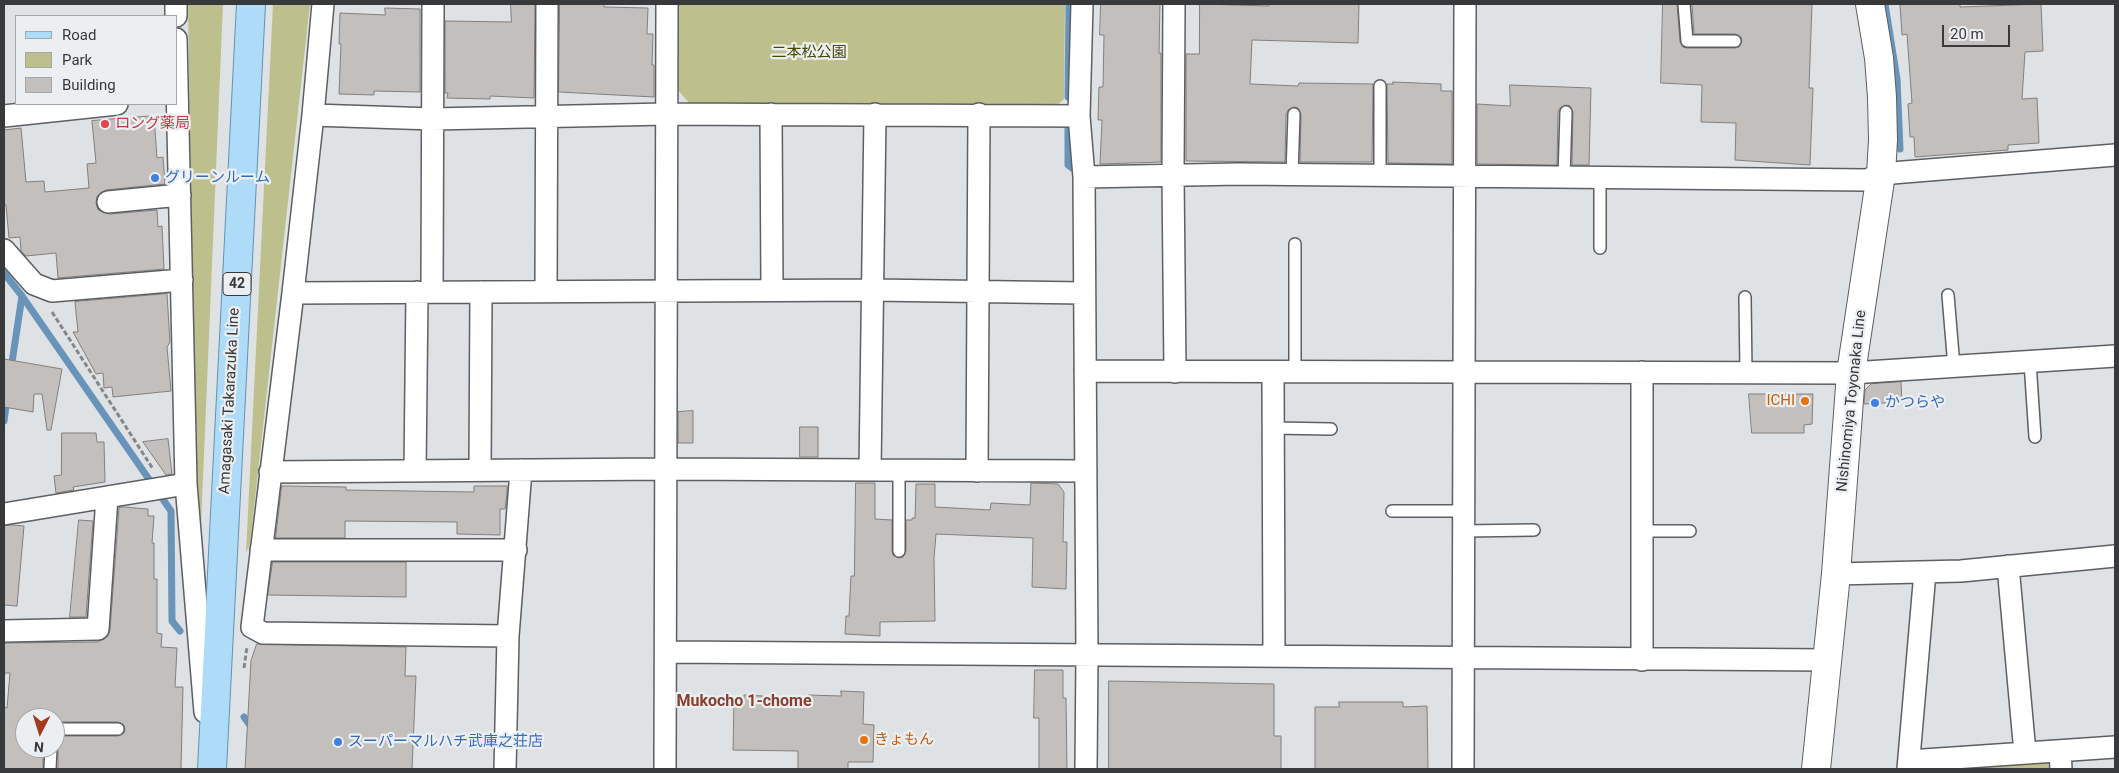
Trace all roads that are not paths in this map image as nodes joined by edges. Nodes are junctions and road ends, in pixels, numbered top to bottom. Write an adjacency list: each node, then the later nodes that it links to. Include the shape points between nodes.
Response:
1 (251, 4): 104 (main road, Amagasaki Takarazuka Line / 42)
2 (323, 4): 21 (street)
3 (433, 4): 25 (street)
4 (547, 4): 23 (street)
5 (666, 4): 16 (street)
6 (1082, 4): 24 (street)
7 (1174, 4): 28 (street)
8 (1465, 4): 32 (street)
9 (1684, 4): 11 (lane, via 1687,40)
10 (1870, 4): 27 (main road, Nishinomiya Toyonaka Line, via 1882,97)
11 (1735, 41)
12 (1380, 86): 30 (lane)
13 (108, 105): 22 (street)
14 (177, 105): 35 (street)
15 (1566, 112): 33 (lane)
16 (666, 114): 17 (street); 23 (street); 44 (street)
17 (771, 114): 18 (street); 41 (street)
18 (875, 114): 19 (street); 42 (street)
19 (979, 114): 24 (street); 48 (street)
20 (1294, 114): 29 (lane)
21 (313, 115): 25 (street); 45 (street)
22 (4, 116)
23 (547, 116): 25 (street); 43 (street)
24 (1079, 116): 31 (street)
25 (432, 119): 46 (street)
26 (2115, 155): 27 (street)
27 (1881, 174): 34 (street, via 1867,180); 62 (main road, Nishinomiya Toyonaka Line)
28 (1172, 175): 29 (street); 31 (street); 56 (street)
29 (1292, 175): 30 (street)
30 (1380, 176): 32 (street)
31 (1084, 177): 49 (street)
32 (1464, 177): 33 (street); 60 (street)
33 (1564, 178): 34 (street)
34 (1600, 179): 38 (lane)
35 (180, 195): 36 (street); 40 (street)
36 (108, 202)
37 (1295, 244): 58 (lane)
38 (1600, 248)
39 (4, 250): 40 (street, via 34,284 52,291)
40 (182, 280): 75 (street)
41 (772, 290): 42 (street); 44 (street)
42 (873, 290): 48 (street); 69 (street)
43 (546, 291): 44 (street); 47 (street)
44 (666, 291): 66 (street)
45 (292, 292): 46 (street); 74 (street)
46 (424, 292): 47 (street); 71 (street)
47 (481, 292): 67 (street)
48 (978, 292): 49 (street); 72 (street)
49 (1084, 292): 55 (street)
50 (1948, 295): 54 (lane)
51 (1745, 297): 61 (lane)
52 (2115, 356): 53 (street)
53 (2030, 362): 54 (street); 65 (lane)
54 (1954, 367): 62 (street)
55 (1085, 371): 56 (street); 73 (street)
56 (1175, 372): 57 (street)
57 (1273, 372): 58 (street); 63 (street)
58 (1295, 372): 60 (street)
59 (1642, 372): 60 (street); 61 (street); 81 (street)
60 (1464, 373): 79 (street)
61 (1746, 373): 62 (street)
62 (1851, 373): 89 (main road, Nishinomiya Toyonaka Line)
63 (1273, 428): 64 (lane); 94 (street)
64 (1331, 428)
65 (2035, 437)
66 (664, 469): 68 (street); 69 (street); 92 (street)
67 (480, 470): 68 (street); 71 (street)
68 (521, 470): 84 (street)
69 (870, 470): 70 (street)
70 (899, 470): 72 (street); 85 (lane)
71 (415, 471): 74 (street)
72 (977, 471): 73 (street)
73 (1086, 471): 93 (street)
74 (270, 472): 83 (street)
75 (167, 488): 76 (street); 104 (street)
76 (107, 498): 78 (street); 90 (street, via 98,629)
77 (1392, 511): 79 (lane)
78 (4, 514)
79 (1464, 521): 80 (lane); 95 (street)
80 (1534, 530)
81 (1642, 530): 82 (lane); 96 (street)
82 (1690, 531)
83 (261, 550): 84 (street); 91 (street, via 252,627 263,634)
84 (516, 550): 91 (street)
85 (899, 551)
86 (2115, 556): 87 (street)
87 (2008, 566): 88 (street); 101 (street)
88 (1925, 572): 89 (street); 103 (street)
89 (1836, 574): 97 (main road, Nishinomiya Toyonaka Line)
90 (4, 630)
91 (508, 636): 105 (street)
92 (667, 652): 93 (street); 106 (street)
93 (1087, 655): 94 (street); 107 (street)
94 (1274, 656): 95 (street)
95 (1462, 659): 96 (street); 108 (street)
96 (1642, 660): 97 (street)
97 (1828, 660): 109 (main road, Nishinomiya Toyonaka Line)
98 (65, 729): 99 (lane)
99 (118, 729)
100 (2115, 747): 102 (street)
101 (2025, 753): 102 (street); 103 (street)
102 (2060, 760)
103 (1909, 765)
104 (211, 769)
105 (505, 769)
106 (665, 769)
107 (1086, 769)
108 (1463, 769)
109 (1816, 769)

